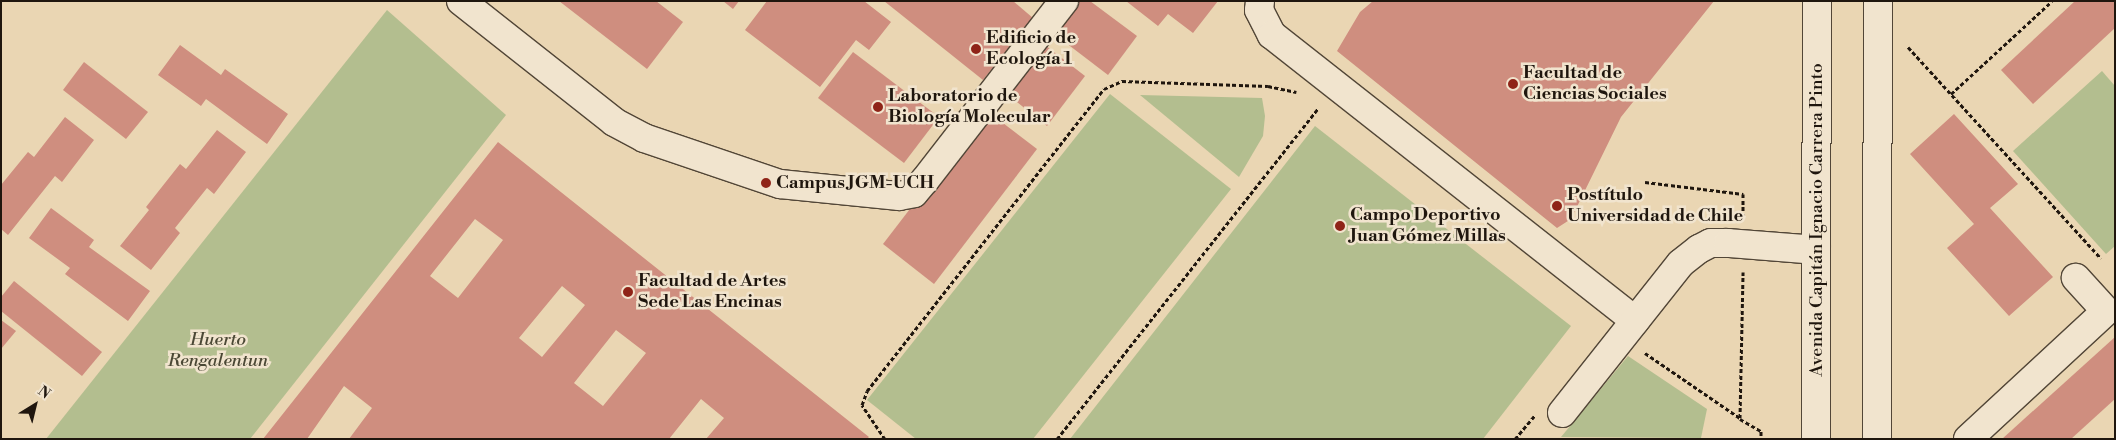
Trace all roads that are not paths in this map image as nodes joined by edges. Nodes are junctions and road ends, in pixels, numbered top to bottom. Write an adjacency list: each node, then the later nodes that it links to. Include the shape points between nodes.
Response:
1 (461, 1): 2 (street, via 614,122 644,138 780,184 898,196 914,192 925,180)
2 (1064, 1)
3 (1260, 1): 8 (street, via 1260,10 1272,35)
4 (1817, 1): 6 (street, Avenida Capitán Ignacio Carrera Pinto)
5 (1878, 1): 11 (street)
6 (1816, 250): 8 (street, via 1711,243 1681,263); 10 (street, Avenida Capitán Ignacio Carrera Pinto)
7 (2076, 278): 12 (street, via 2106,311)
8 (1629, 329): 9 (street)
9 (1562, 413)
10 (1816, 439)
11 (1877, 439)
12 (1968, 439)

